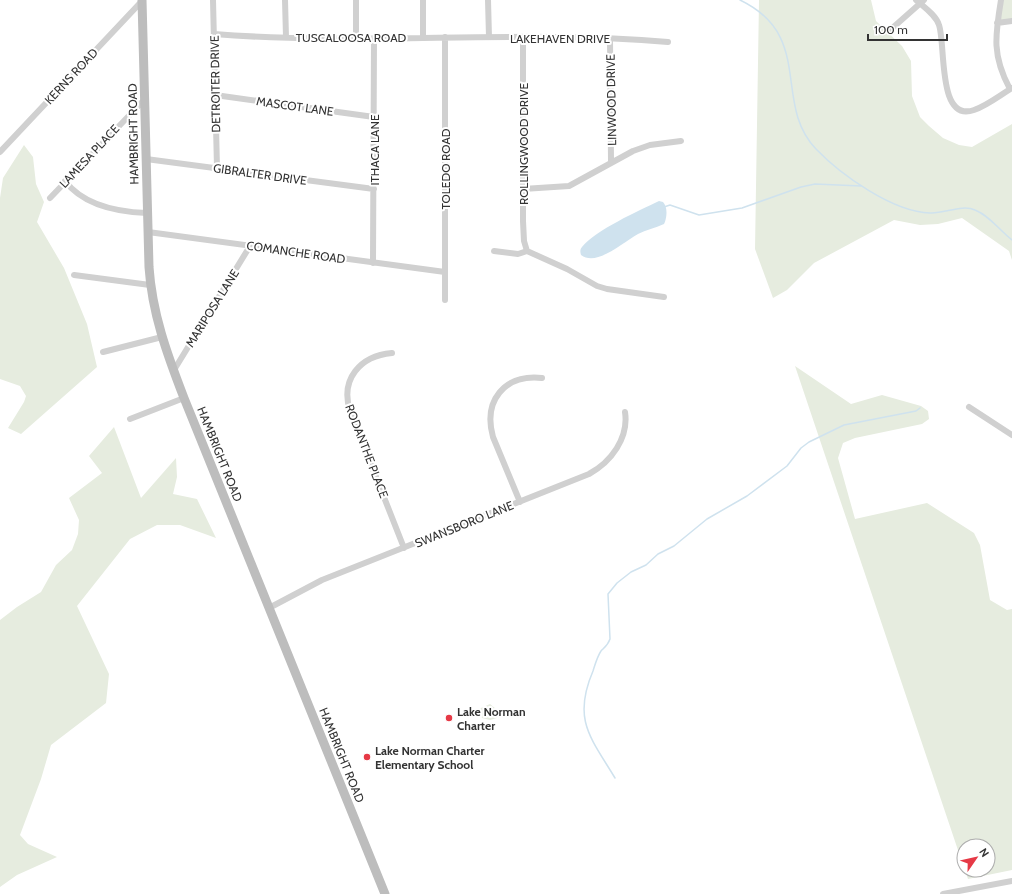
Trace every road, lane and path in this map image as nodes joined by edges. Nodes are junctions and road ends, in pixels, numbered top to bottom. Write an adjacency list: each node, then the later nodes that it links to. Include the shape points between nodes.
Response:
1 (214, 0): 12 (street, DETROITER DRIVE)
2 (285, 0): 13 (street)
3 (356, 0): 18 (street)
4 (422, 0): 14 (street)
5 (488, 0): 16 (street)
6 (1001, 0): 10 (street)
7 (142, 1): 24 (main road, HAMBRIGHT ROAD); 27 (street, KERNS ROAD)
8 (920, 1): 11 (street); 22 (street, via 939,24 948,92 956,108 962,111 974,110)
9 (1012, 21): 10 (street)
10 (997, 23): 22 (street, via 995,38 999,68)
11 (889, 31)
12 (214, 34): 13 (street, TUSCALOOSA ROAD); 23 (street, DETROITER DRIVE)
13 (286, 37): 18 (street, TUSCALOOSA ROAD)
14 (423, 37): 15 (street, TUSCALOOSA ROAD); 19 (street, TUSCALOOSA ROAD)
15 (444, 37): 16 (street, TUSCALOOSA ROAD); 41 (street, TOLEDO ROAD)
16 (489, 37): 17 (street, LAKEHAVEN DRIVE)
17 (523, 37): 20 (street, LAKEHAVEN DRIVE); 33 (street, ROLLINGWOOD DRIVE)
18 (356, 38): 19 (street, TUSCALOOSA ROAD)
19 (374, 38): 25 (street, ITHACA LANE)
20 (610, 38): 21 (street, LAKEHAVEN DRIVE); 29 (street, LINWOOD DRIVE)
21 (668, 42)
22 (1011, 89)
23 (215, 95): 25 (street, MASCOT LANE); 30 (street, DETROITER DRIVE)
24 (145, 99): 28 (main road, HAMBRIGHT ROAD); 31 (street, LAMESA PLACE)
25 (374, 117): 32 (street, ITHACA LANE)
26 (682, 141): 29 (street, via 641,147)
27 (0, 152)
28 (146, 158): 30 (street, GIBRALTER DRIVE); 35 (main road, HAMBRIGHT ROAD)
29 (612, 162): 33 (street, via 569,186)
30 (216, 168): 32 (street, GIBRALTER DRIVE)
31 (65, 181): 34 (street, LAMESA PLACE); 35 (street, via 81,196 99,205)
32 (374, 189): 40 (street, ITHACA LANE)
33 (523, 189): 39 (street, ROLLINGWOOD DRIVE, via 524,241)
34 (50, 198)
35 (147, 213): 36 (main road, HAMBRIGHT ROAD)
36 (148, 232): 37 (street, COMANCHE ROAD); 43 (main road, HAMBRIGHT ROAD)
37 (250, 246): 40 (street, COMANCHE ROAD); 49 (street, MARIPOSA LANE)
38 (494, 251): 39 (street, via 518,254)
39 (527, 251): 44 (street, via 597,286)
40 (374, 263): 41 (street, COMANCHE ROAD)
41 (445, 272): 45 (street, TOLEDO ROAD)
42 (74, 276): 43 (street)
43 (150, 285): 46 (main road, HAMBRIGHT ROAD)
44 (664, 297)
45 (445, 300)
46 (162, 337): 47 (street); 49 (main road, HAMBRIGHT ROAD)
47 (103, 352)
48 (392, 352): 57 (street, RODANTHE PLACE, via 372,358 360,366 348,385 346,397)
49 (174, 370): 51 (main road, HAMBRIGHT ROAD)
50 (542, 378): 56 (street, via 522,378 511,382 498,393 490,413 493,437)
51 (184, 398): 54 (street); 58 (main road, HAMBRIGHT ROAD)
52 (969, 407): 55 (street)
53 (625, 412): 56 (street, SWANSBORO LANE, via 622,438 614,453 602,465 589,474)
54 (130, 419)
55 (1012, 435)
56 (520, 502): 57 (street, SWANSBORO LANE)
57 (404, 548): 58 (street, SWANSBORO LANE, via 322,580)
58 (270, 608): 60 (main road, HAMBRIGHT ROAD)
59 (1012, 881): 61 (street)
60 (385, 894)
61 (943, 894)

